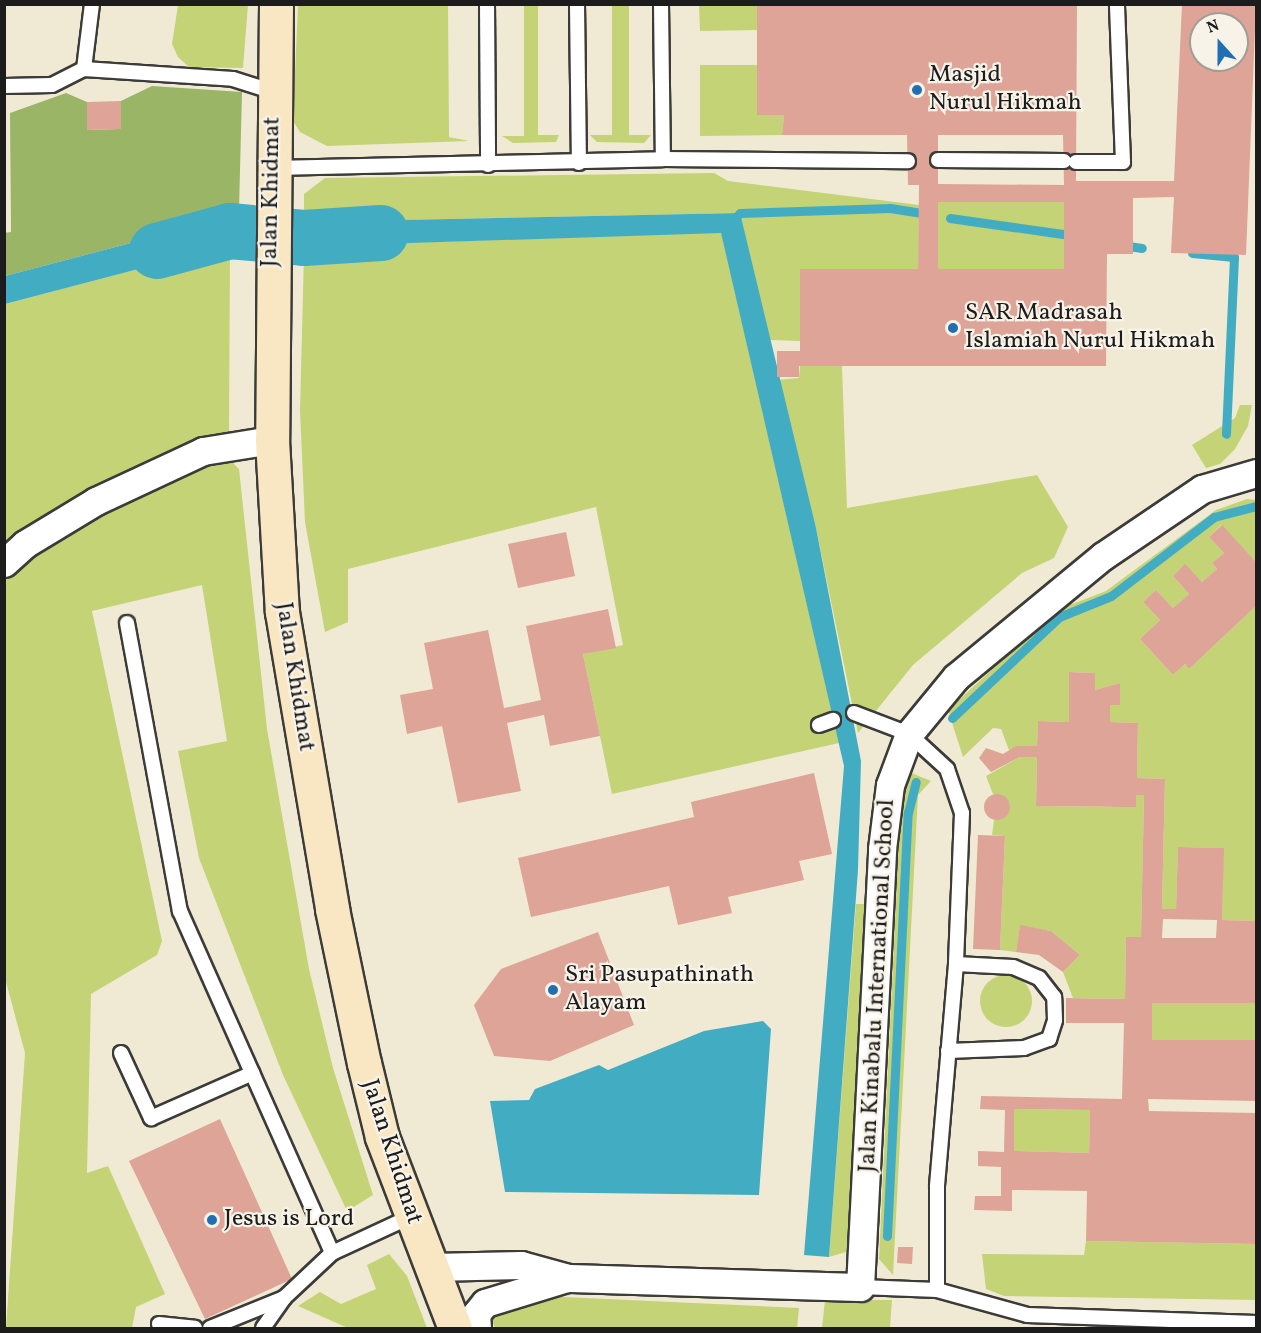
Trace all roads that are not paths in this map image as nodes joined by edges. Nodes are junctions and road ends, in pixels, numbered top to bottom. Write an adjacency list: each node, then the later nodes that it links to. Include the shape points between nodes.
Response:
1 (92, 4): 7 (lane)
2 (276, 4): 9 (street, Jalan Khidmat)
3 (487, 4): 14 (lane)
4 (577, 4): 13 (lane)
5 (661, 4): 10 (lane)
6 (1117, 4): 12 (lane, via 1123,162)
7 (84, 69): 8 (lane, via 52,85); 9 (lane, via 233,79)
8 (4, 86)
9 (274, 92): 15 (street, Jalan Khidmat)
10 (663, 159): 11 (lane); 13 (lane)
11 (908, 160)
12 (938, 160)
13 (579, 163): 14 (lane)
14 (488, 165): 15 (lane)
15 (273, 183): 16 (street, Jalan Khidmat)
16 (272, 440): 18 (street, via 203,452 96,501 25,544); 28 (street, Jalan Khidmat, via 282,612 332,909 382,1137)
17 (1257, 473): 23 (street, Jalan Kinabalu International School, via 1202,489 1103,556 956,677)
18 (4, 563)
19 (127, 623): 27 (lane, via 180,911)
20 (854, 713): 23 (lane)
21 (833, 720): 22 (lane)
22 (819, 725)
23 (909, 734): 24 (lane, via 947,769 962,813); 32 (street, Jalan Kinabalu International School, via 890,785 882,849)
24 (956, 964): 25 (lane); 25 (lane, via 1013,967 1039,978 1054,997 1055,1020 1049,1039 1024,1048)
25 (948, 1051): 33 (lane, via 937,1187)
26 (121, 1053): 27 (lane, via 151,1118)
27 (253, 1073): 29 (lane)
28 (410, 1217): 29 (lane); 30 (street, Jalan Khidmat)
29 (332, 1253): 34 (lane)
30 (431, 1267): 31 (street, via 521,1265); 40 (street, Jalan Khidmat)
31 (568, 1278): 32 (street); 41 (street, via 484,1303 476,1314)
32 (860, 1287): 33 (lane)
33 (938, 1290): 35 (lane, via 1027,1315)
34 (284, 1298): 38 (lane); 39 (lane)
35 (1257, 1323)
36 (159, 1324): 37 (lane)
37 (195, 1329)
38 (210, 1329)
39 (263, 1329)
40 (455, 1329)
41 (477, 1329)

